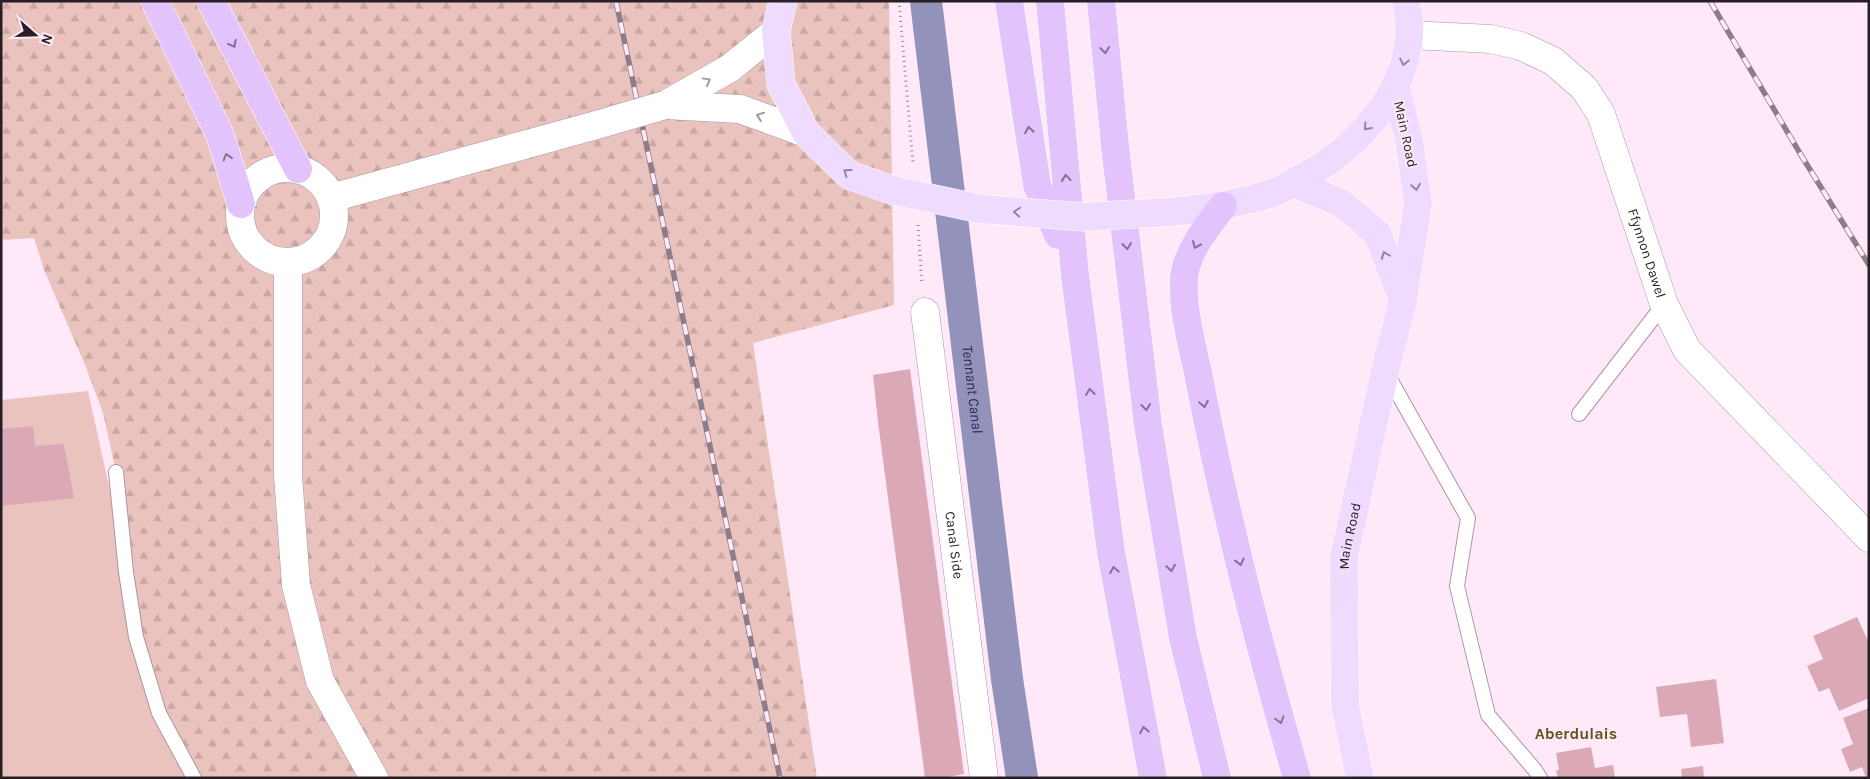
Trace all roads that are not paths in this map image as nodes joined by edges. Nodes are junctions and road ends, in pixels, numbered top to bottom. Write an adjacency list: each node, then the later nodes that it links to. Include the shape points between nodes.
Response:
1 (155, 1): 16 (highway, one-way to 1, via 220,135)
2 (211, 1): 13 (highway, one-way to 13)
3 (783, 1): 8 (main road)
4 (1009, 1): 19 (highway, one-way to 4, via 1037,185)
5 (1050, 1): 19 (highway, one-way to 5)
6 (1101, 1): 31 (highway, one-way to 31, via 1148,425 1183,638)
7 (1406, 1): 9 (main road)
8 (776, 31): 11 (main road, one-way to 8, via 730,68); 12 (main road, via 781,84)
9 (1410, 35): 10 (main road, one-way to 10); 21 (main road, Ffynnon Dawel, via 1491,39 1521,46 1553,61 1584,88 1601,114)
10 (1396, 88): 14 (main road, one-way to 14, via 1368,127 1321,168); 20 (main road, Main Road, one-way to 20, via 1409,140 1418,203)
11 (665, 105): 12 (main road, one-way to 11, via 740,109); 15 (main road, bridge)
12 (806, 133): 17 (main road, one-way to 12, bridge, via 1084,217 981,209 892,190 849,175)
13 (298, 169): 15 (main road, via 312,175); 16 (main road, via 269,171 256,179)
14 (1293, 183): 17 (main road, via 1276,192); 20 (main road, one-way to 14, via 1377,233 1341,203)
15 (331, 198): 18 (main road, via 334,213 326,242 316,253)
16 (241, 204): 18 (main road, via 242,232 250,245 261,255)
17 (1223, 206): 32 (highway, one-way to 32, via 1199,237 1186,267 1183,297 1215,460 1264,662)
18 (288, 263): 28 (main road, via 288,475 296,585 320,681)
19 (1076, 275): 30 (highway, one-way to 19, via 1111,552)
20 (1403, 300): 23 (main road, Main Road)
21 (1664, 304): 24 (lane); 26 (main road, Ffynnon Dawel, via 1687,350)
22 (925, 312): 29 (main road, Canal Side)
23 (1385, 372): 33 (main road, Main Road, via 1344,557 1345,705); 34 (lane, via 1468,518 1457,586 1488,716)
24 (1579, 414)
25 (116, 472): 27 (lane, via 136,637 159,713)
26 (1869, 538)
27 (194, 778)
28 (374, 778)
29 (984, 778)
30 (1153, 778)
31 (1218, 778)
32 (1297, 778)
33 (1360, 778)
34 (1540, 778)

